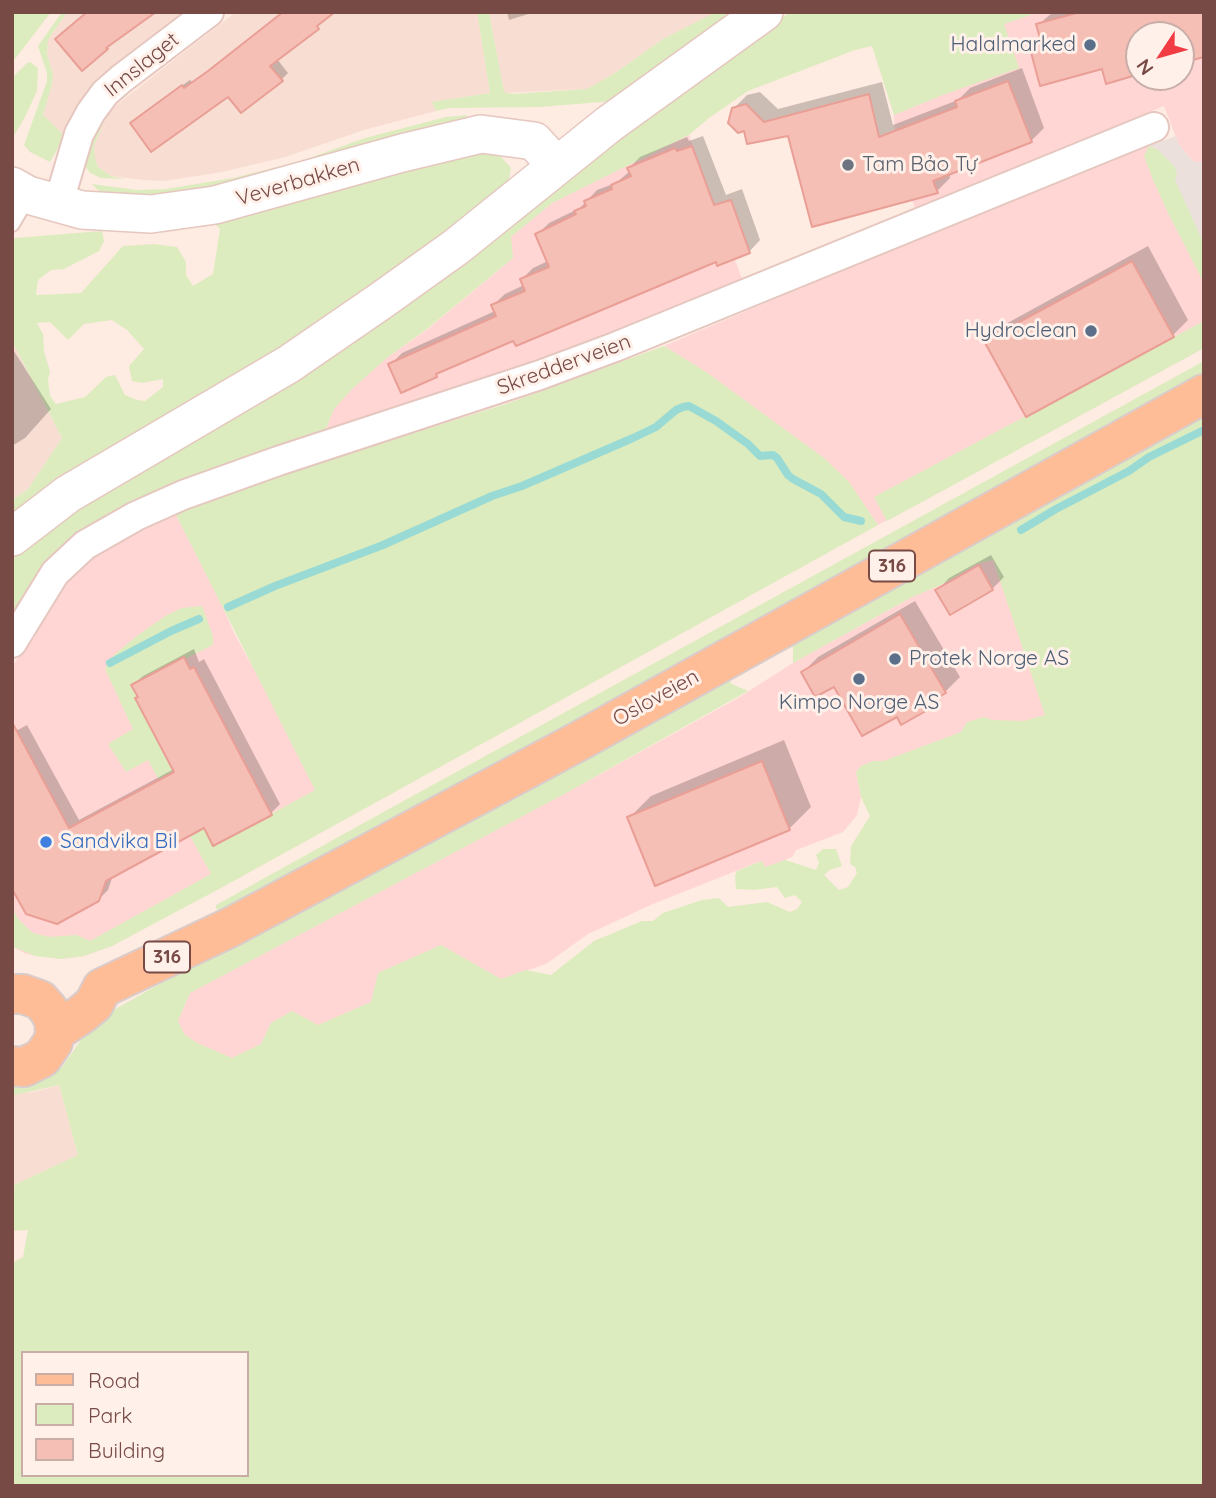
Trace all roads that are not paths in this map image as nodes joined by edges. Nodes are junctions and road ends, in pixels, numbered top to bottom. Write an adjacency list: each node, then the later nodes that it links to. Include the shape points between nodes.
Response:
1 (209, 12): 5 (street, Innslaget, via 105,93)
2 (764, 12): 4 (street)
3 (1154, 127): 8 (street, Skredderveien, via 615,347 278,461 136,516 94,539 55,573)
4 (556, 165): 5 (street, Veverbakken, via 534,141 481,134 215,205 151,214); 7 (street, via 456,247 289,364 68,494)
5 (28, 203)
6 (1204, 394): 9 (main road, Osloveien / 316, via 582,740 231,927 102,988 88,1009)
7 (12, 537)
8 (12, 643)
9 (27, 1002): 10 (main road, 316, via 49,1051 24,1066)
10 (12, 1066)

